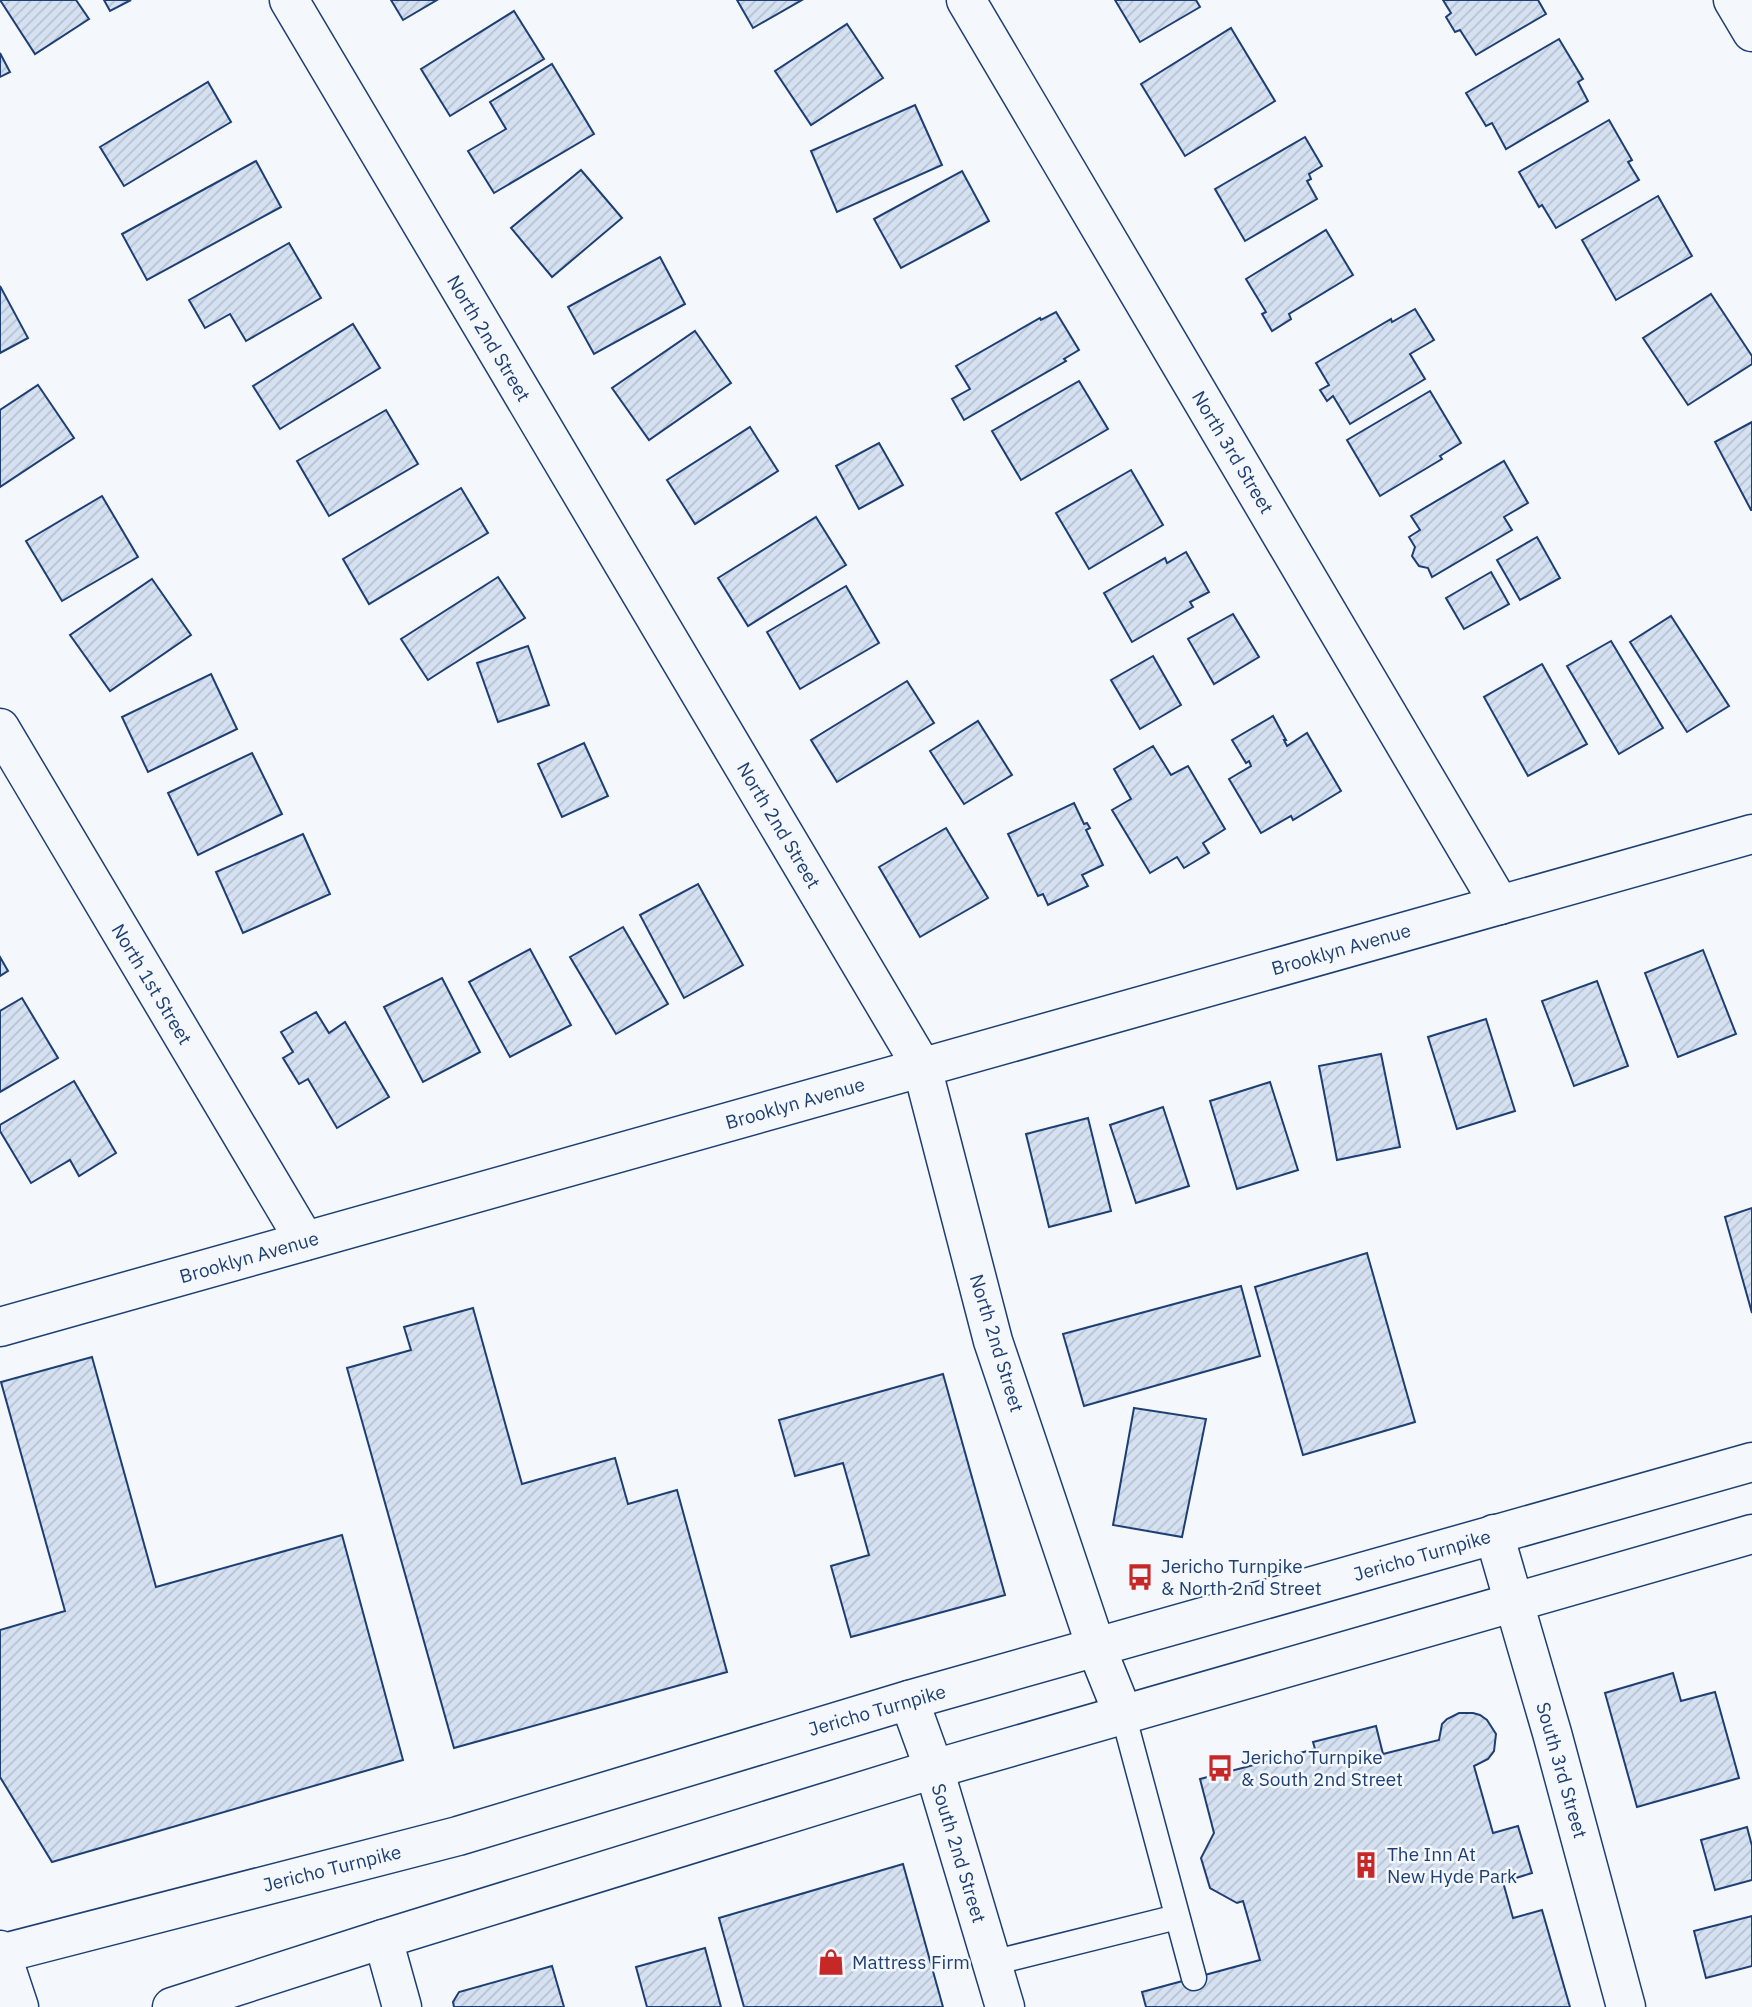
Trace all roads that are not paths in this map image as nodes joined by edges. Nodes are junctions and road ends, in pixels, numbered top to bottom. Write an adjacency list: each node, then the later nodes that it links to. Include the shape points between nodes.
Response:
1 (289, 0): 8 (street, North 2nd Street)
2 (966, 0): 7 (street, North 3rd Street)
3 (1733, 0): 4 (street)
4 (1752, 32)
5 (0, 728): 9 (street, North 1st Street)
6 (1752, 834): 7 (street, Brooklyn Avenue)
7 (1500, 905): 8 (street, Brooklyn Avenue)
8 (922, 1067): 9 (street, Brooklyn Avenue); 15 (street, North 2nd Street, via 993,1341)
9 (305, 1241): 10 (street, Brooklyn Avenue)
10 (0, 1327)
11 (1752, 1462): 12 (street, Jericho Turnpike)
12 (1494, 1534): 14 (street, South 3rd Street); 15 (street, Jericho Turnpike)
13 (1752, 1534): 14 (street)
14 (1513, 1602): 17 (street); 28 (street, South 3rd Street)
15 (1096, 1647): 16 (street, Jericho Turnpike); 17 (street, North 2nd Street)
16 (909, 1700): 18 (street, South 2nd Street); 21 (street, Jericho Turnpike, via 458,1836)
17 (1123, 1714): 18 (street); 19 (lane)
18 (934, 1769): 20 (street); 22 (street, South 2nd Street)
19 (1177, 1917): 22 (lane); 23 (lane)
20 (383, 1939): 25 (street); 26 (street)
21 (1, 1952): 24 (street)
22 (992, 1963): 27 (street, South 2nd Street)
23 (1194, 1978)
24 (19, 2007)
25 (172, 2007)
26 (401, 2007)
27 (1005, 2007)
28 (1626, 2007)

